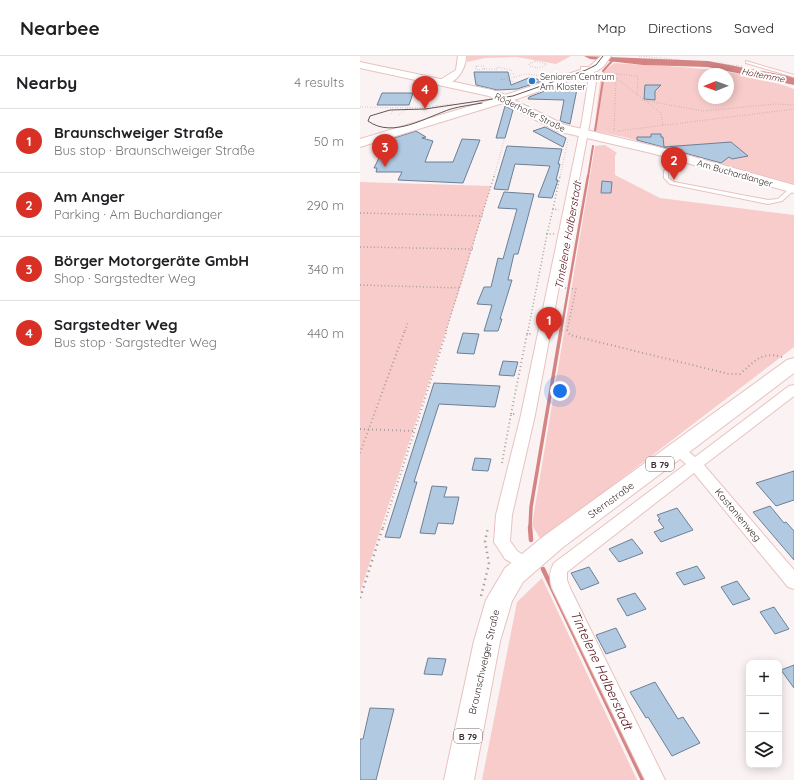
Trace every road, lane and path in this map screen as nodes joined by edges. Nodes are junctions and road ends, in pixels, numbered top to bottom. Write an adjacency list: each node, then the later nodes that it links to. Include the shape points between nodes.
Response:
1 (462, 56): 19 (street, via 460,71)
2 (639, 56): 6 (path)
3 (601, 58): 9 (main road)
4 (747, 62): 15 (lane)
5 (360, 64): 19 (main road, Röderhofer Straße)
6 (744, 67)
7 (537, 68): 7 (path, via 528,65 537,61 547,64); 13 (path)
8 (484, 69): 10 (path)
9 (586, 70): 14 (path); 18 (main road); 23 (main road, via 528,93); 35 (street, via 593,76)
10 (514, 71)
11 (508, 74): 12 (path)
12 (514, 74)
13 (537, 74): 17 (path); 18 (path)
14 (611, 74): 16 (path); 22 (path, via 638,76)
15 (794, 76)
16 (616, 78): 22 (path); 34 (path)
17 (506, 79): 20 (path); 21 (path)
18 (557, 79): 23 (main road)
19 (443, 82): 23 (main road, Röderhofer Straße, via 487,92)
20 (497, 82)
21 (514, 82)
22 (637, 96): 24 (path)
23 (504, 99): 35 (main road, Röderhofer Straße); 38 (main road)
24 (642, 100): 26 (path, via 703,111 776,104); 33 (path, via 661,113)
25 (458, 103): 29 (path)
26 (794, 105)
27 (360, 107): 28 (path)
28 (394, 107): 29 (path); 31 (path)
29 (410, 107): 32 (path)
30 (794, 109): 33 (path)
31 (391, 114)
32 (399, 115)
33 (663, 125): 34 (path)
34 (614, 132): 36 (path)
35 (582, 139): 36 (main road, Am Buchardianger); 41 (path, via 568,140); 42 (street)
36 (603, 139): 39 (main road, Am Buchardianger)
37 (504, 140): 44 (path)
38 (360, 143)
39 (683, 158): 40 (main road, Am Buchardianger); 40 (lane, via 666,171 666,178 672,183 768,202 780,200)
40 (793, 189)
41 (553, 209): 42 (path); 45 (path)
42 (568, 210): 46 (street)
43 (360, 213): 44 (path)
44 (483, 216): 48 (path)
45 (548, 234): 46 (path); 53 (path)
46 (563, 235): 54 (street)
47 (360, 247): 48 (path)
48 (473, 249): 50 (path)
49 (360, 285): 50 (path)
50 (460, 288): 60 (path)
51 (559, 288): 55 (path, via 576,289 567,331 570,335 729,374 740,374 760,356 772,354)
52 (408, 322): 59 (path)
53 (527, 334): 54 (path); 57 (path)
54 (543, 335): 64 (street, via 504,515 502,540 509,553)
55 (790, 361): 61 (main road, Sternstraße / B 79)
56 (794, 389): 63 (street)
57 (511, 414)
58 (360, 429): 59 (path)
59 (369, 429): 60 (path); 62 (path)
60 (414, 431): 66 (path)
61 (678, 451): 63 (street, Kastanienweg); 64 (main road, Sternstraße / B 79)
62 (360, 453)
63 (695, 464): 65 (street, Kastanienweg); 68 (street, via 560,568 557,578)
64 (525, 564): 67 (main road, Braunschweiger Straße / B 79, via 506,586 494,615)
65 (794, 582)
66 (360, 598)
67 (459, 780)
68 (655, 780)

